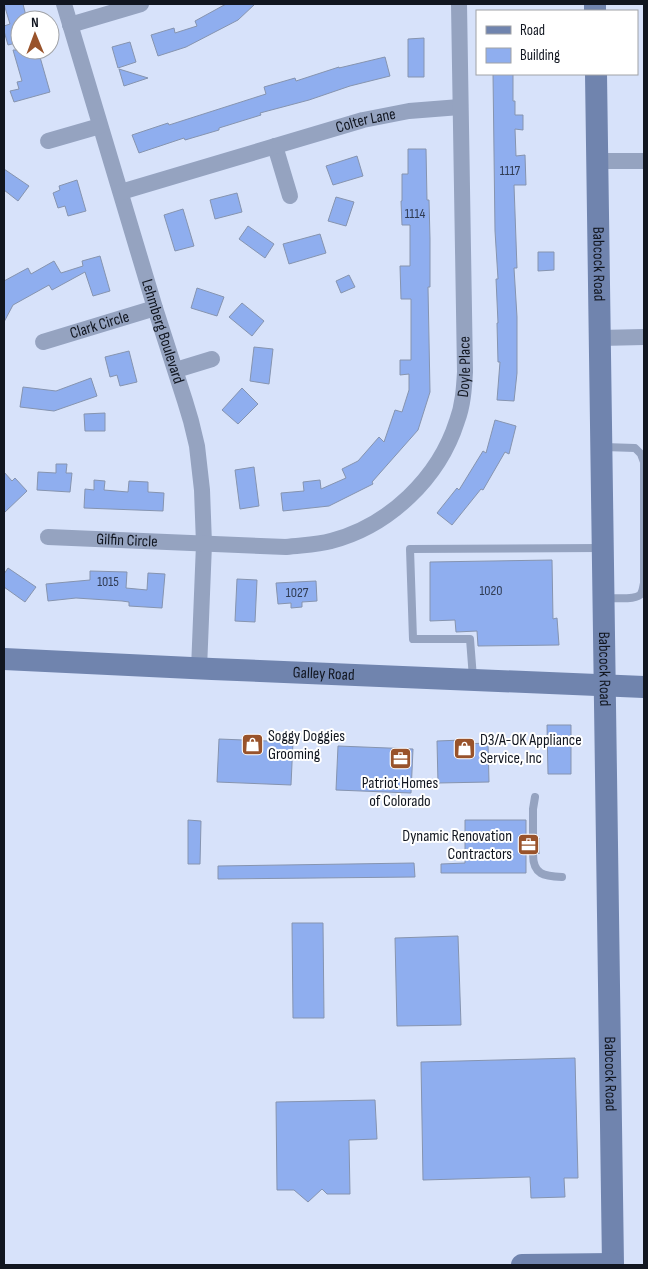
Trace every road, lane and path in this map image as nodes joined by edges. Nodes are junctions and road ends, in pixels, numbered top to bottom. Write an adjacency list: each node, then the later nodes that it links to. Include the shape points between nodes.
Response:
1 (64, 4): 4 (street, Lehmberg Boulevard)
2 (140, 4): 4 (street)
3 (459, 4): 6 (street, Doyle Place)
4 (70, 25): 7 (street, Lehmberg Boulevard)
5 (596, 75): 10 (street, Babcock Road)
6 (460, 108): 9 (street, Colter Lane, via 383,115); 23 (street, Doyle Place, via 465,372 457,422 446,447 418,489 377,522 353,534 294,546)
7 (100, 126): 8 (street); 12 (street, Lehmberg Boulevard)
8 (48, 141)
9 (275, 146): 12 (street, Colter Lane); 13 (street)
10 (597, 161): 11 (street); 16 (street, Babcock Road)
11 (644, 161)
12 (121, 192): 14 (street, Lehmberg Boulevard)
13 (290, 196)
14 (156, 308): 17 (street, Clark Circle); 19 (street, Lehmberg Boulevard)
15 (644, 337): 16 (street)
16 (600, 338): 20 (street, Babcock Road)
17 (43, 342)
18 (212, 359): 19 (street)
19 (176, 370): 23 (street, Lehmberg Boulevard, via 192,421 200,467)
20 (602, 447): 21 (lane, via 635,448 641,454 644,462); 24 (street, Babcock Road)
21 (644, 514): 25 (lane, via 643,589 634,598)
22 (48, 537): 23 (street, Gilfin Circle)
23 (204, 544): 27 (street, Lehmberg Boulevard)
24 (603, 548): 25 (street, Babcock Road); 28 (lane, via 410,549 413,639 470,639)
25 (604, 598): 29 (street, Babcock Road)
26 (4, 659): 27 (street, Galley Road)
27 (199, 668): 28 (street, Galley Road)
28 (473, 680): 29 (street, Galley Road)
29 (605, 685): 30 (street, Galley Road); 35 (street, Babcock Road)
30 (644, 687)
31 (536, 797): 32 (lane, via 532,809)
32 (533, 838)
33 (533, 854): 34 (lane, via 537,870 546,876)
34 (562, 877)
35 (613, 1264): 36 (street)
36 (522, 1265)

